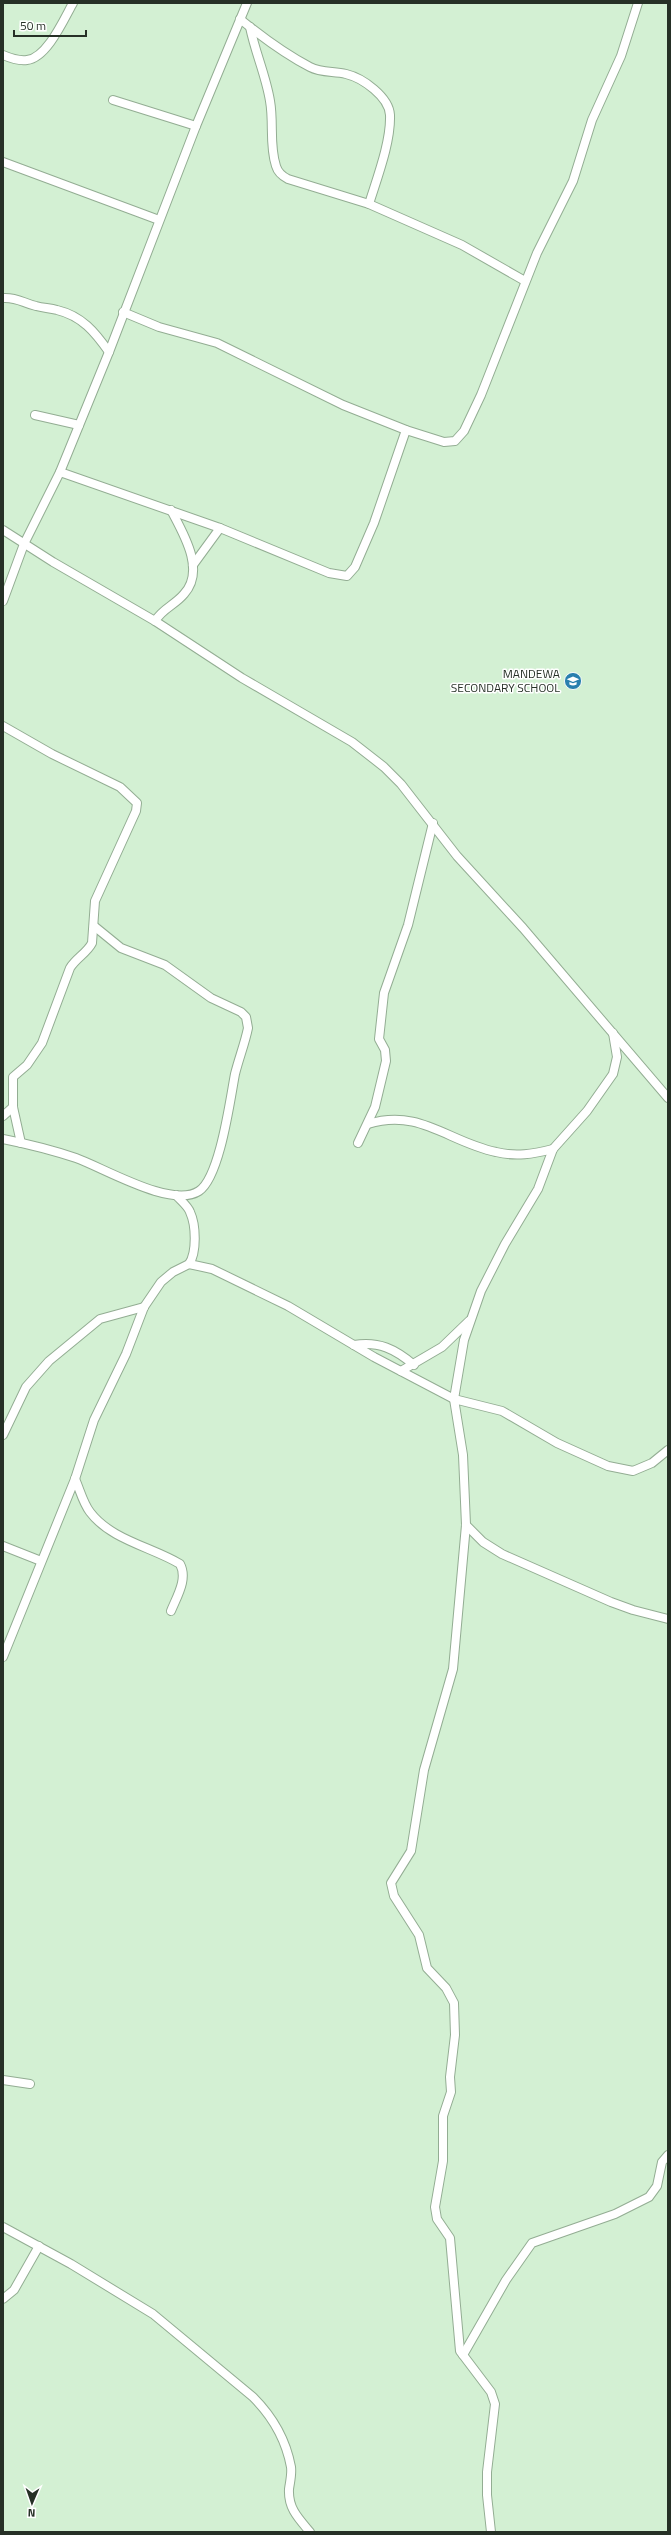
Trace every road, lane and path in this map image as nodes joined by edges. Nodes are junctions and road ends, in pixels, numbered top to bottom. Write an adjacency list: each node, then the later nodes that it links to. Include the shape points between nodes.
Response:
1 (73, 3): 6 (street, via 48,44 35,58 27,60)
2 (247, 3): 4 (street)
3 (638, 3): 12 (street, via 622,56 592,120 573,180)
4 (240, 19): 5 (street); 8 (street)
5 (250, 27): 10 (street, via 267,85 273,121 272,149 280,174 288,179); 10 (street, via 310,67 348,74 386,101 390,115 389,128)
6 (3, 55)
7 (113, 100): 8 (street)
8 (196, 126): 11 (street)
9 (3, 162): 11 (street)
10 (369, 204): 12 (street, via 462,245)
11 (159, 220): 14 (street)
12 (525, 281): 18 (street, via 492,370 464,431 455,441 444,442)
13 (3, 298): 15 (street, via 16,298 74,316 91,327)
14 (124, 312): 15 (street); 18 (street, via 159,327 217,344 336,402)
15 (110, 352): 17 (street)
16 (35, 415): 17 (street)
17 (79, 425): 19 (street)
18 (406, 430): 21 (street, via 374,523 355,567 347,576 329,573)
19 (60, 472): 20 (street); 23 (street)
20 (171, 510): 21 (street); 24 (street, via 190,550)
21 (220, 528): 24 (street)
22 (3, 530): 23 (street)
23 (24, 544): 25 (street); 26 (street)
24 (193, 565): 26 (street, via 189,588 184,595 161,611)
25 (3, 601)
26 (155, 621): 28 (street, via 242,678 370,755 401,784)
27 (3, 726): 29 (street, via 52,754 120,787 137,803 136,811 95,901)
28 (433, 823): 30 (street, via 457,856); 34 (street, via 408,925 384,993 379,1039 385,1050 386,1061 375,1107)
29 (94, 926): 32 (street, via 92,943 70,968 42,1043 28,1065 13,1077); 39 (street, via 121,948 165,965 211,998 241,1012 248,1022 223,1136 208,1180 198,1191 188,1195)
30 (613, 1033): 31 (street); 38 (street, via 617,1057 612,1074 587,1111)
31 (668, 1098)
32 (13, 1107): 33 (street); 36 (street)
33 (3, 1116)
34 (368, 1124): 37 (street); 38 (street, via 382,1120 407,1119 494,1152 513,1155)
35 (3, 1139): 36 (street)
36 (21, 1143): 39 (street, via 76,1158 153,1190)
37 (358, 1143)
38 (553, 1149): 42 (street, via 538,1189 492,1269)
39 (176, 1195): 40 (street, via 190,1212 194,1257)
40 (189, 1264): 41 (street, via 161,1282); 43 (street, via 212,1270 282,1303)
41 (144, 1307): 47 (street, via 100,1318 49,1361 26,1387); 49 (street, via 126,1354 94,1420)
42 (471, 1319): 44 (street, via 446,1344); 46 (street, via 461,1356)
43 (354, 1345): 44 (street, via 383,1345); 45 (street)
44 (414, 1365): 45 (street)
45 (401, 1371): 46 (street)
46 (454, 1399): 48 (street, via 502,1411 557,1443 620,1470 632,1471 642,1468); 50 (street, via 463,1455)
47 (3, 1435)
48 (668, 1450)
49 (75, 1479): 52 (street); 53 (street, via 89,1511 98,1522 111,1531 180,1564 184,1571 183,1581)
50 (466, 1525): 54 (street, via 483,1542 502,1554 611,1602); 62 (street, via 451,1681 424,1770 411,1851 391,1883 394,1896 419,1935 427,1968 446,1988 454,2003 455,2035 450,2077 451,2092 443,2116 442,2161 435,2207 437,2219 450,2238 458,2342)
51 (3, 1546): 52 (street)
52 (41, 1561): 55 (street)
53 (171, 1611)
54 (668, 1619)
55 (3, 1657)
56 (3, 2080): 57 (street)
57 (30, 2084)
58 (668, 2155): 62 (street, via 662,2162 654,2191 645,2199 615,2214 532,2243 506,2280)
59 (3, 2228): 60 (street)
60 (39, 2246): 61 (street, via 14,2290); 63 (street, via 153,2314 266,2411 279,2434 291,2468 290,2503 294,2513)
61 (3, 2299)
62 (463, 2355): 64 (street, via 491,2392 495,2404 487,2472)
63 (310, 2532)
64 (491, 2532)

